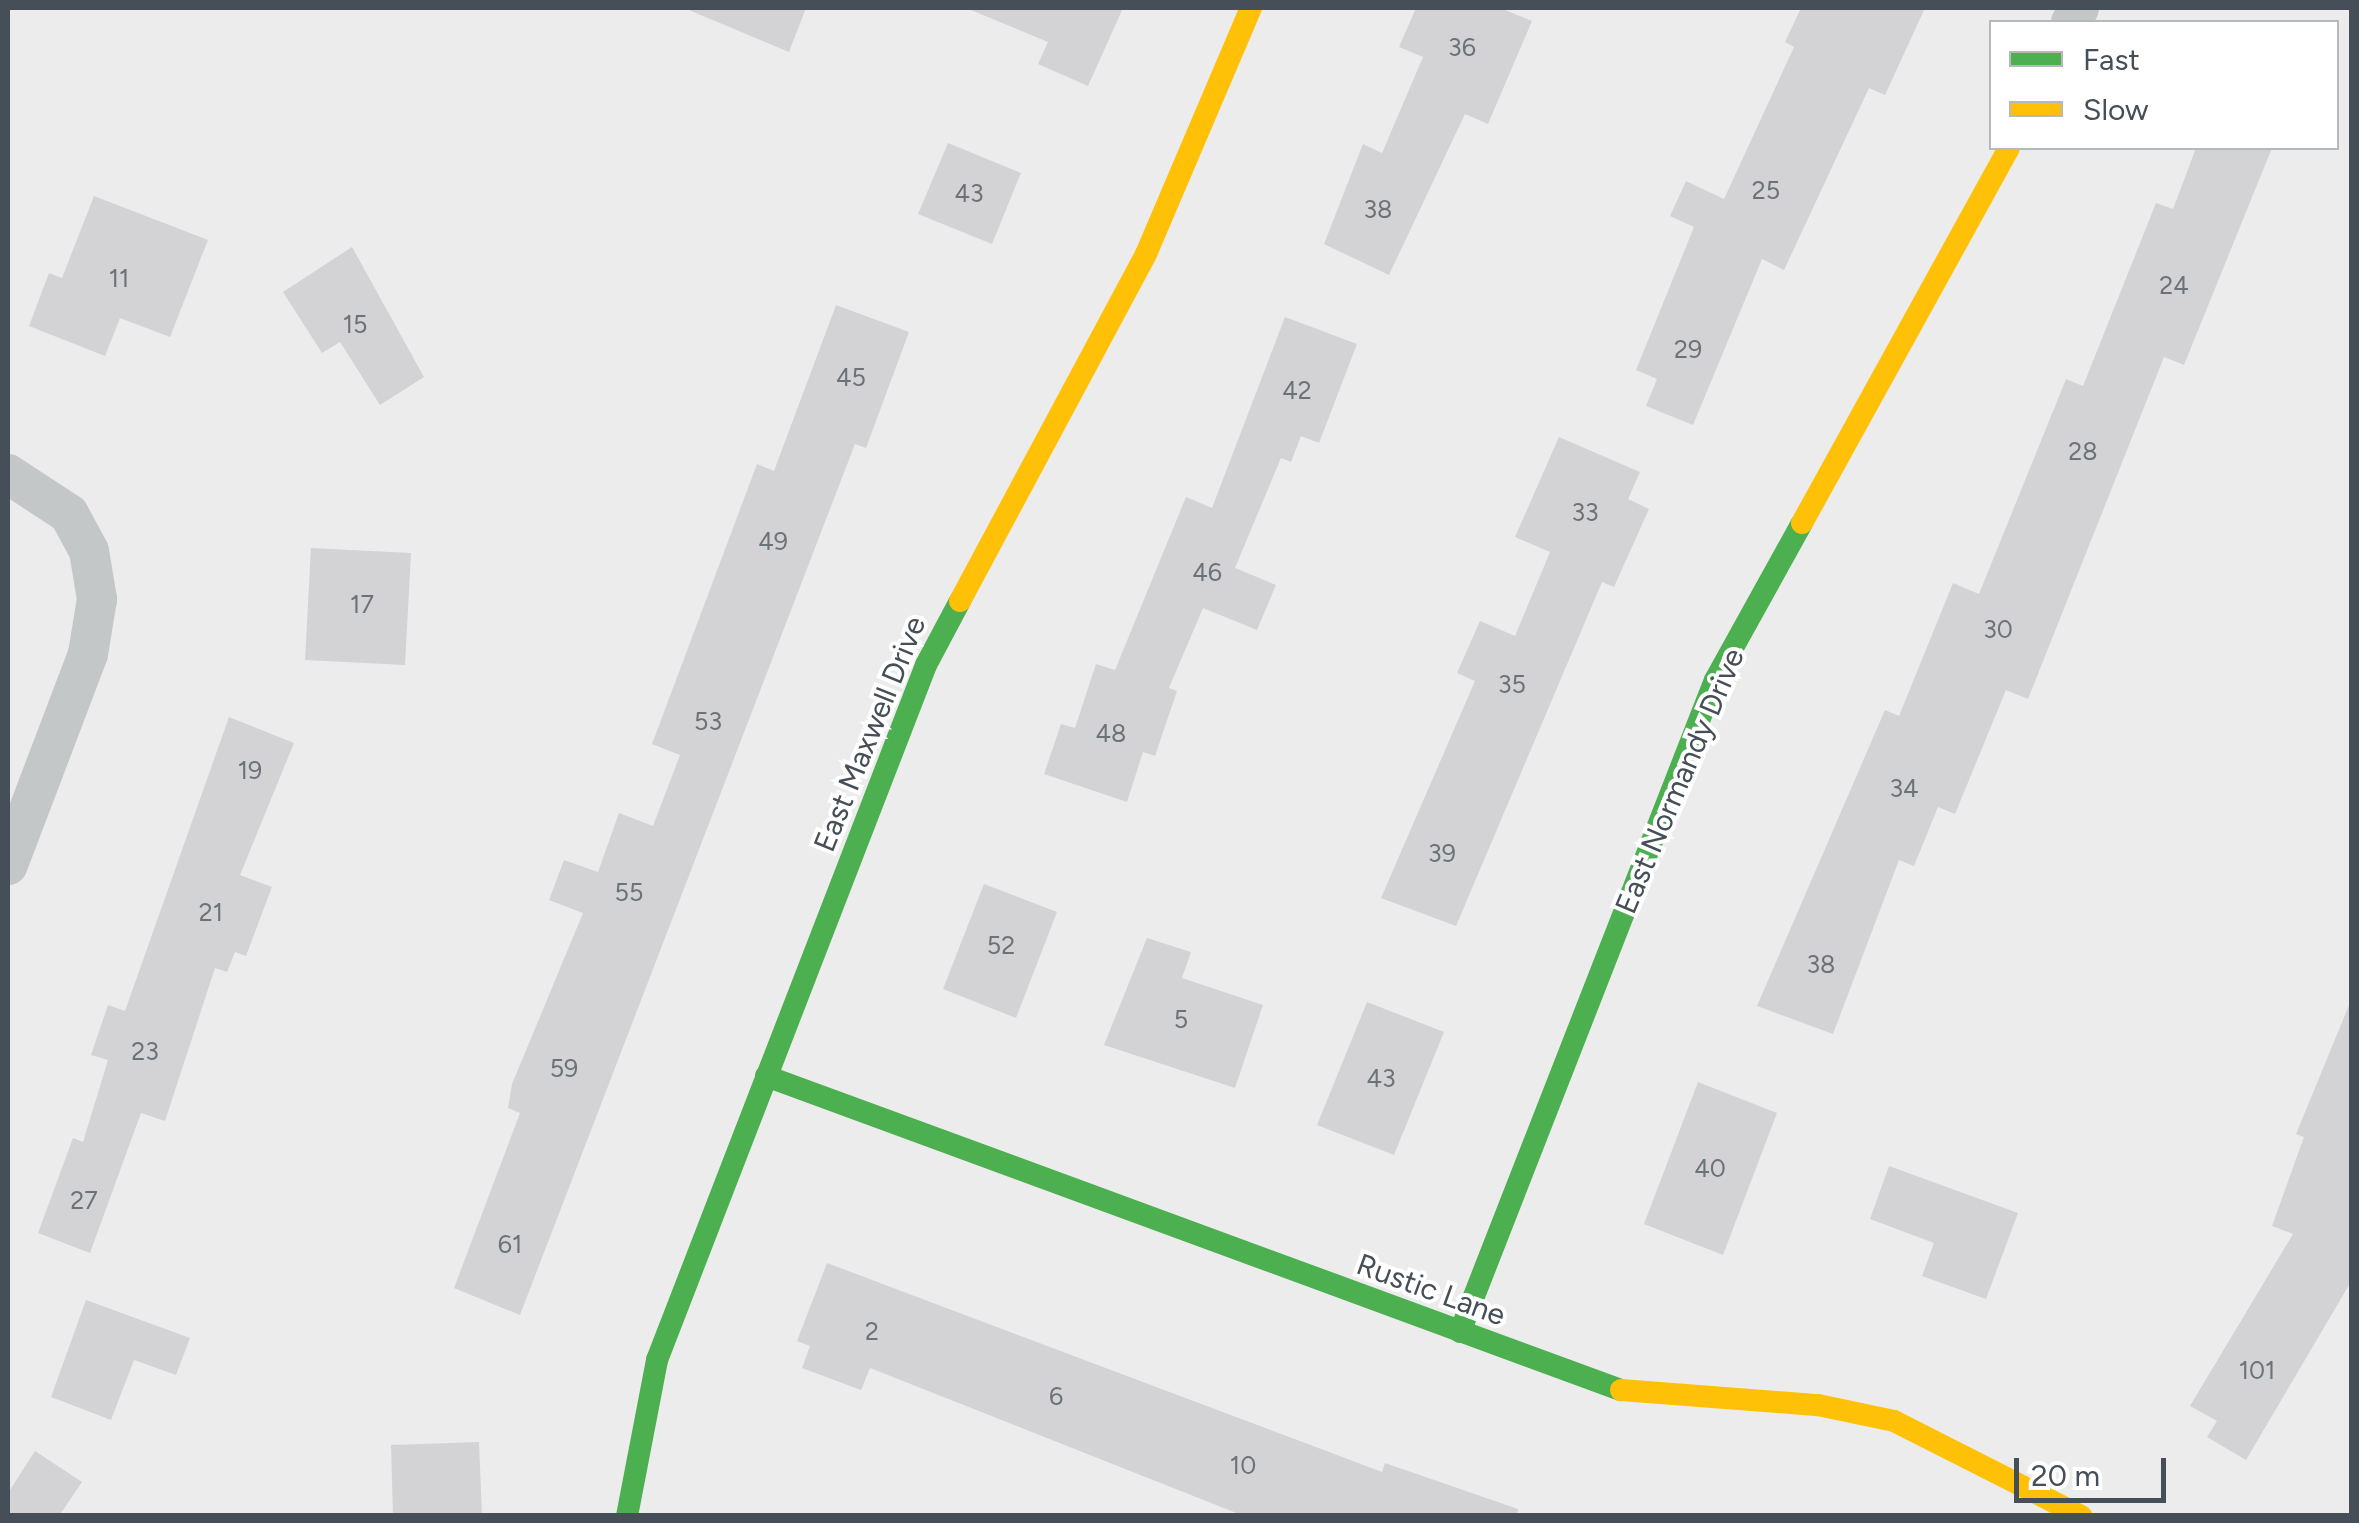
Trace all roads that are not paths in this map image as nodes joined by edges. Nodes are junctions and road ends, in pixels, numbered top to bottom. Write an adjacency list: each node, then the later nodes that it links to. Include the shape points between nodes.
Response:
1 (1251, 8): 5 (street, East Maxwell Drive, via 1146,254 926,665)
2 (2007, 150): 6 (street, East Normandy Drive, via 1715,680)
3 (8, 474): 4 (street, via 69,514 98,599 88,654)
4 (8, 865)
5 (766, 1076): 6 (street, Rustic Lane); 7 (street, East Maxwell Drive, via 657,1360)
6 (1460, 1332): 8 (street, Rustic Lane, via 1618,1390 1818,1405 1894,1422)
7 (627, 1516)
8 (2081, 1516)

